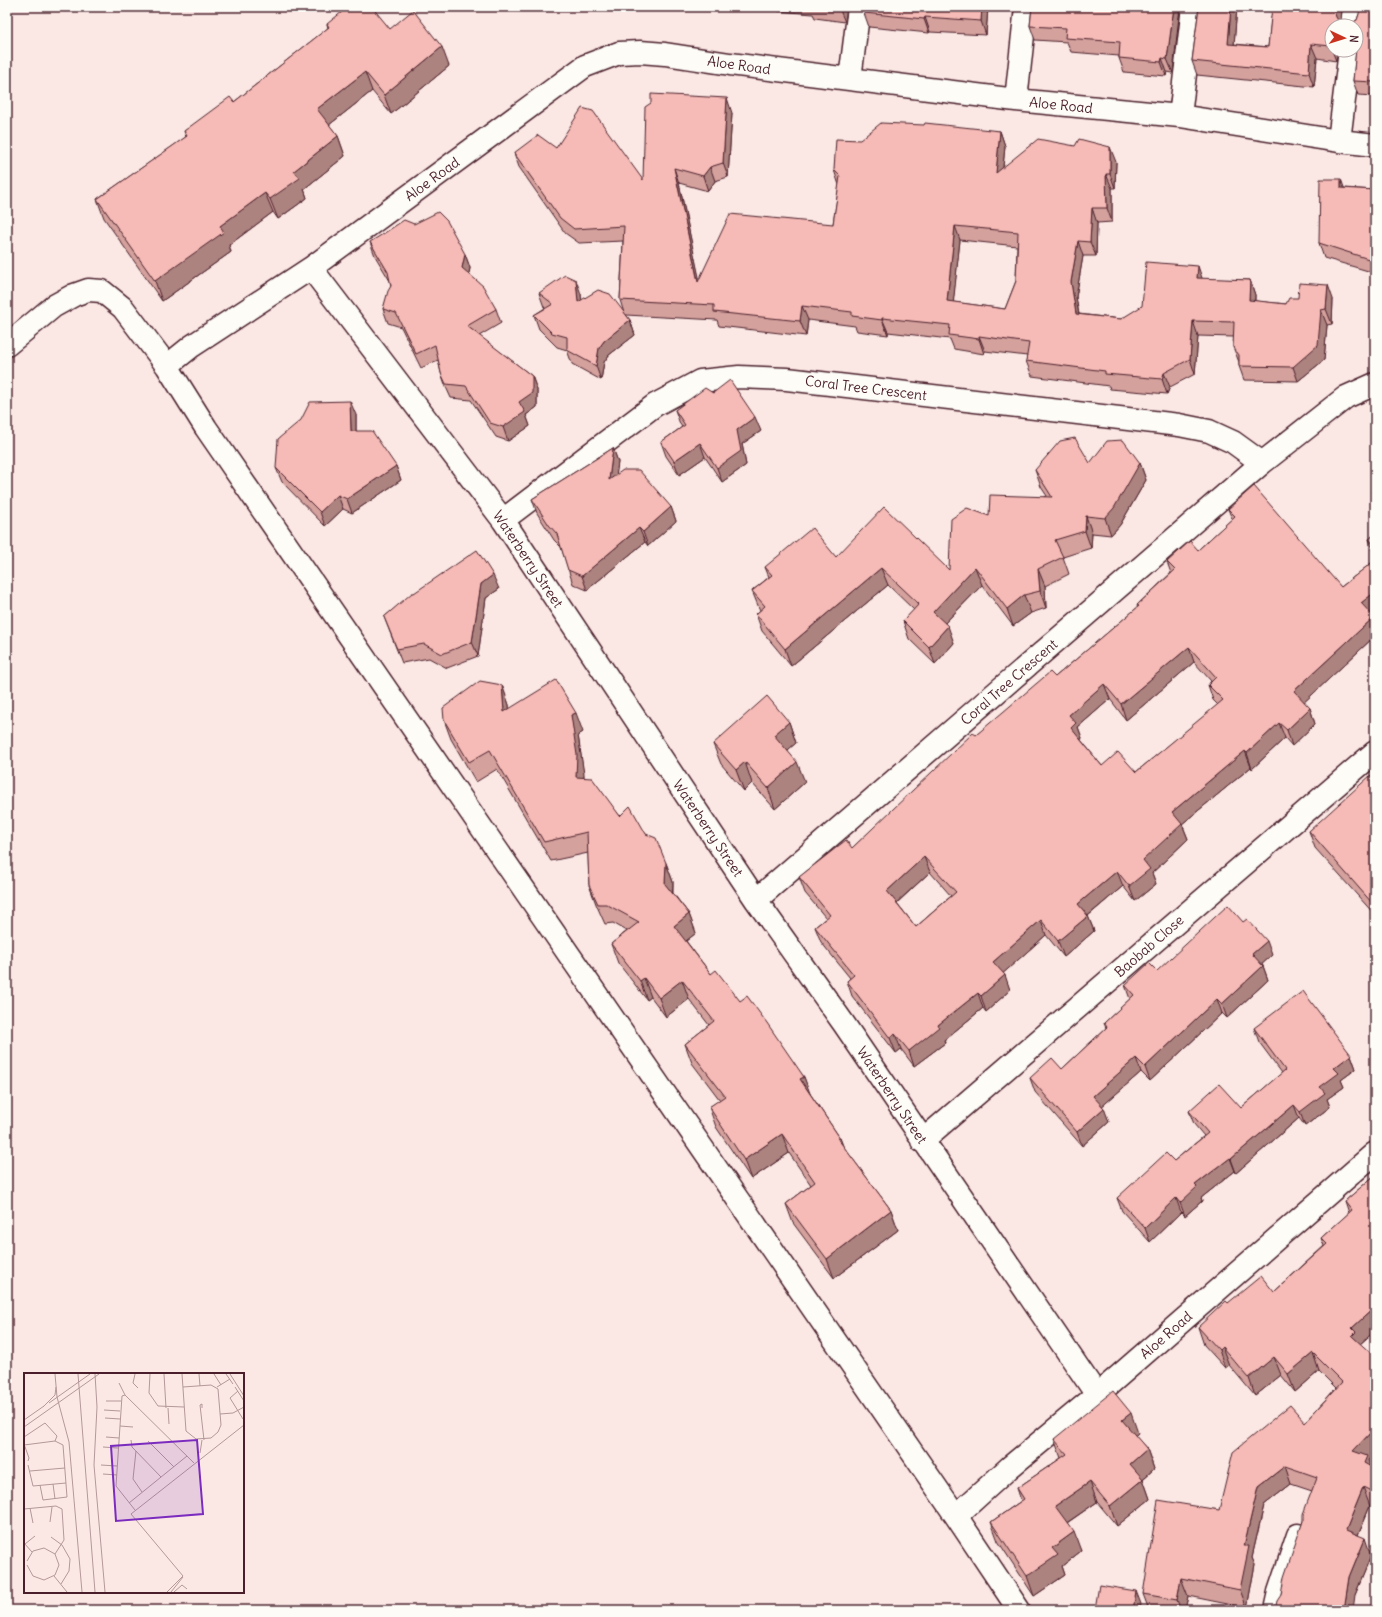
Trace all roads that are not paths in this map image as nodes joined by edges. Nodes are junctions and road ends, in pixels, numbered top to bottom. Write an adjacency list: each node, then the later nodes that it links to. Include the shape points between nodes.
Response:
1 (859, 7): 7 (street)
2 (1026, 7): 8 (street)
3 (1193, 7): 9 (street)
4 (1354, 7): 5 (street)
5 (1353, 18)
6 (1349, 58): 10 (street)
7 (850, 79): 8 (street, Aloe Road); 12 (street, Aloe Road, via 665,54 619,53 585,66)
8 (1016, 100): 9 (street, Aloe Road)
9 (1180, 116): 10 (street, Aloe Road)
10 (1339, 141): 11 (street, Aloe Road)
11 (1375, 145)
12 (310, 268): 14 (street, Aloe Road, via 192,346); 17 (street, Waterberry Street)
13 (7, 345): 14 (street, via 54,306 80,292 102,290 124,308)
14 (167, 366): 23 (street, via 206,428)
15 (1375, 384): 16 (street, Coral Tree Crescent, via 1346,397)
16 (1262, 463): 17 (street, Coral Tree Crescent, via 1233,442 1209,431 1179,425 787,378 739,377 700,381 655,405); 19 (street, Coral Tree Crescent)
17 (503, 520): 19 (street, Waterberry Street)
18 (1375, 752): 20 (street, Baobab Close)
19 (756, 900): 20 (street, Waterberry Street, via 844,1024)
20 (922, 1141): 22 (street, Waterberry Street)
21 (1375, 1153): 22 (street, Aloe Road)
22 (1097, 1395): 23 (street, Aloe Road, via 1010,1467)
23 (956, 1516): 25 (street)
24 (1298, 1534): 26 (street)
25 (1019, 1610)
26 (1275, 1610)

